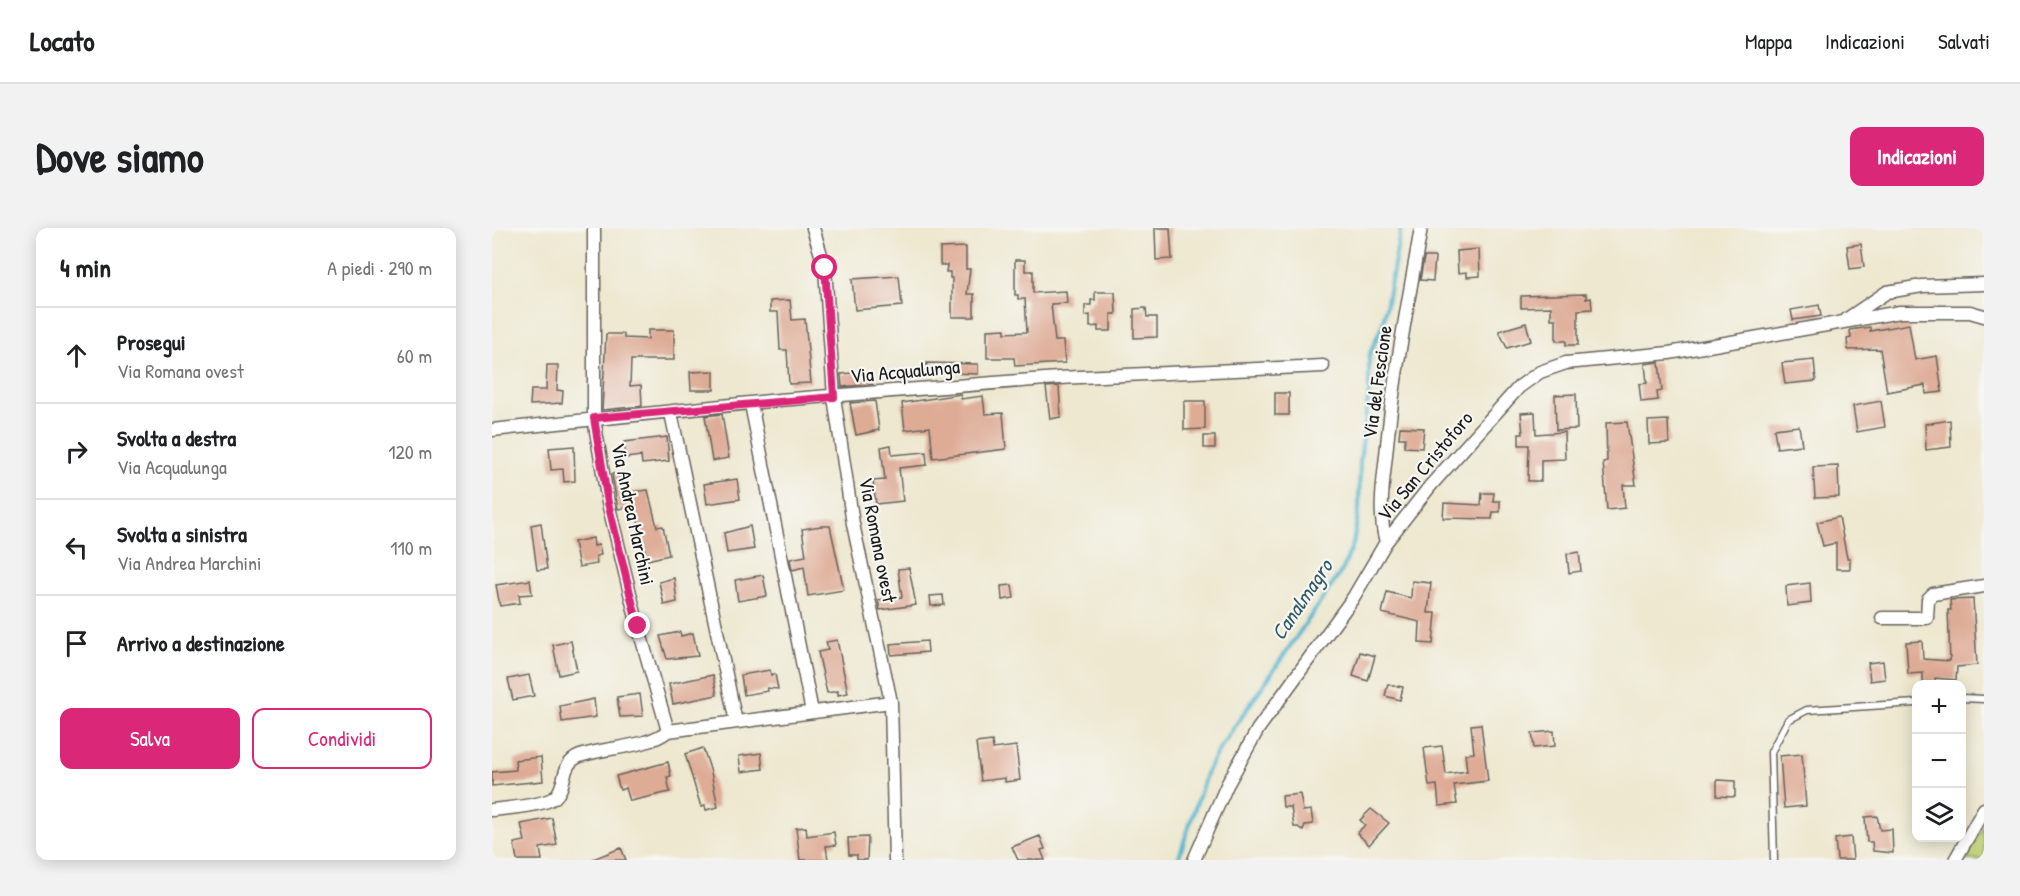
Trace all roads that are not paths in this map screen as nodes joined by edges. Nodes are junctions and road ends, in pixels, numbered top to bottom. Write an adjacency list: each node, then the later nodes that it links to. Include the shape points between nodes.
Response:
1 (594, 228): 11 (street, Via Andrea Marchini)
2 (813, 228): 8 (street, Via Romana ovest, via 825,268)
3 (1421, 228): 13 (street, Via del Fescione, via 1394,382 1381,519)
4 (1984, 284): 6 (street, via 1922,286 1887,292)
5 (1984, 316): 6 (street, Via San Cristoforo, via 1970,312 1900,312)
6 (1844, 322): 13 (street, Via San Cristoforo, via 1669,353 1566,363 1540,372 1512,395)
7 (1323, 366): 8 (street, Via Acqualunga, via 1058,378)
8 (834, 397): 9 (street, Via Acqualunga); 18 (street, Via Romana ovest, via 854,524)
9 (751, 404): 10 (street, Via Acqualunga); 20 (street)
10 (671, 413): 11 (street, Via Acqualunga); 21 (street)
11 (594, 418): 12 (street, Via Acqualunga); 22 (street, Via Andrea Marchini, via 608,503)
12 (492, 430)
13 (1386, 542): 26 (street, Via San Cristoforo, via 1353,598 1258,729 1227,785)
14 (1984, 586): 15 (street, via 1933,594 1928,599 1927,618)
15 (1882, 618)
16 (1966, 698): 17 (lane)
17 (1984, 699)
18 (891, 702): 20 (street); 25 (street, Via Romana ovest)
19 (1912, 703): 27 (lane, via 1807,710 1788,720 1771,752)
20 (812, 712): 21 (street)
21 (736, 722): 22 (street)
22 (668, 731): 24 (street, via 649,740 579,756 564,770 559,791 549,801)
23 (1984, 809): 28 (street)
24 (492, 810)
25 (895, 860)
26 (1194, 860)
27 (1774, 860)
28 (1955, 860)

